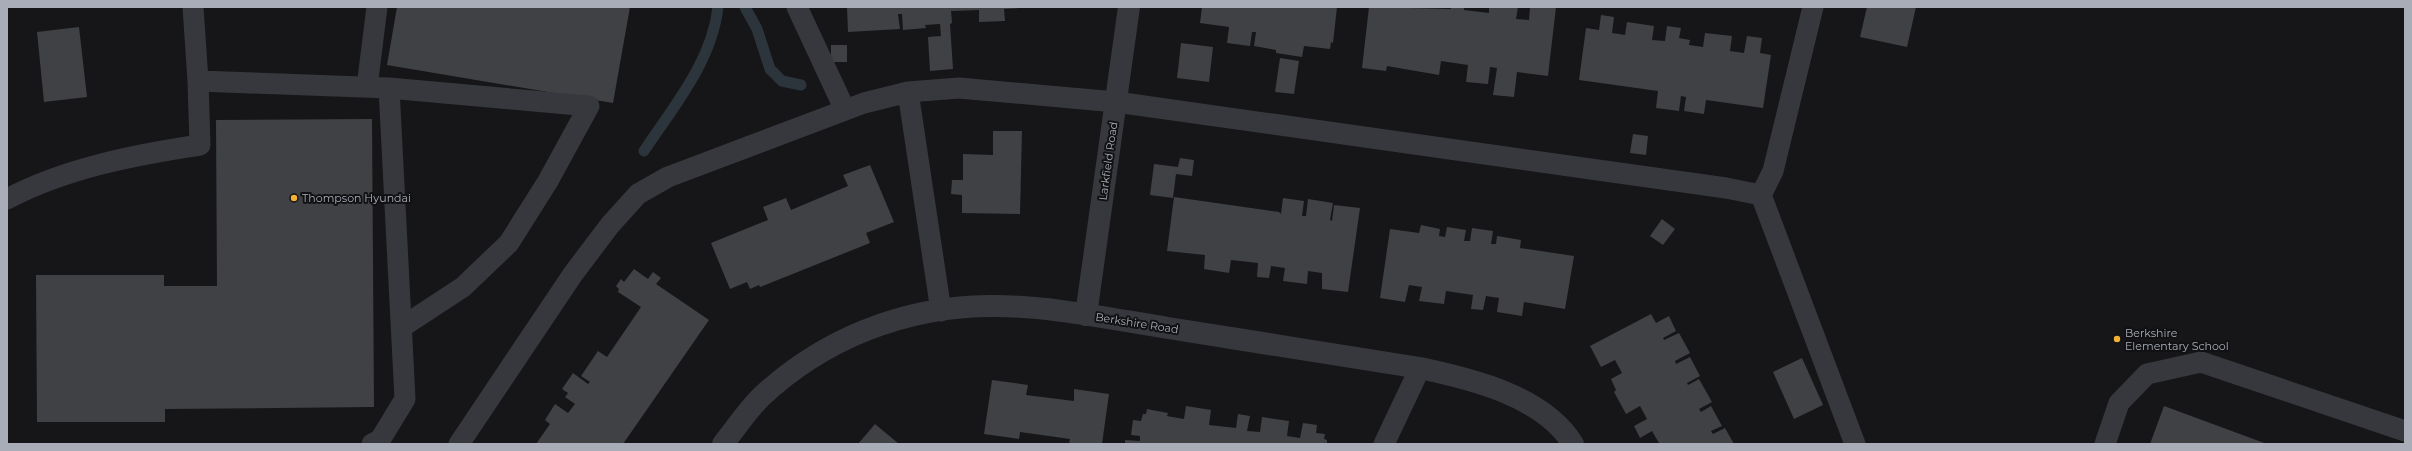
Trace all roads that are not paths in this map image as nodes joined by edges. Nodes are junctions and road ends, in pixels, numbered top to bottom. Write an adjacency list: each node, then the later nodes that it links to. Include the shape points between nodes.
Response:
1 (193, 7): 6 (lane)
2 (377, 7): 7 (lane)
3 (797, 7): 11 (lane)
4 (1129, 7): 10 (street, Larkfield Road)
5 (1813, 7): 12 (lane, via 1773,171)
6 (198, 81): 7 (lane); 13 (lane, via 200,145 107,162 24,190)
7 (366, 87): 8 (lane)
8 (389, 88): 16 (lane); 16 (lane, via 589,106 548,181 509,243 463,287)
9 (908, 92): 10 (lane, via 959,88); 11 (lane); 14 (lane)
10 (1116, 102): 12 (lane); 15 (street, Larkfield Road)
11 (845, 110): 20 (lane, via 668,177 638,194 610,225 573,274)
12 (1761, 195): 24 (lane)
13 (7, 199)
14 (941, 311): 15 (street, Berkshire Road, via 988,306); 21 (street, Berkshire Road, via 882,323 847,336 799,364 759,399)
15 (1086, 315): 17 (street, Berkshire Road)
16 (402, 326): 19 (lane, via 405,399 380,440)
17 (1420, 368): 22 (lane); 23 (street, Berkshire Road, via 1493,387 1550,419)
18 (2405, 431): 25 (lane, via 2201,362 2147,374 2119,403)
19 (372, 444)
20 (459, 444)
21 (723, 444)
22 (1384, 444)
23 (1573, 444)
24 (1855, 444)
25 (2105, 444)

